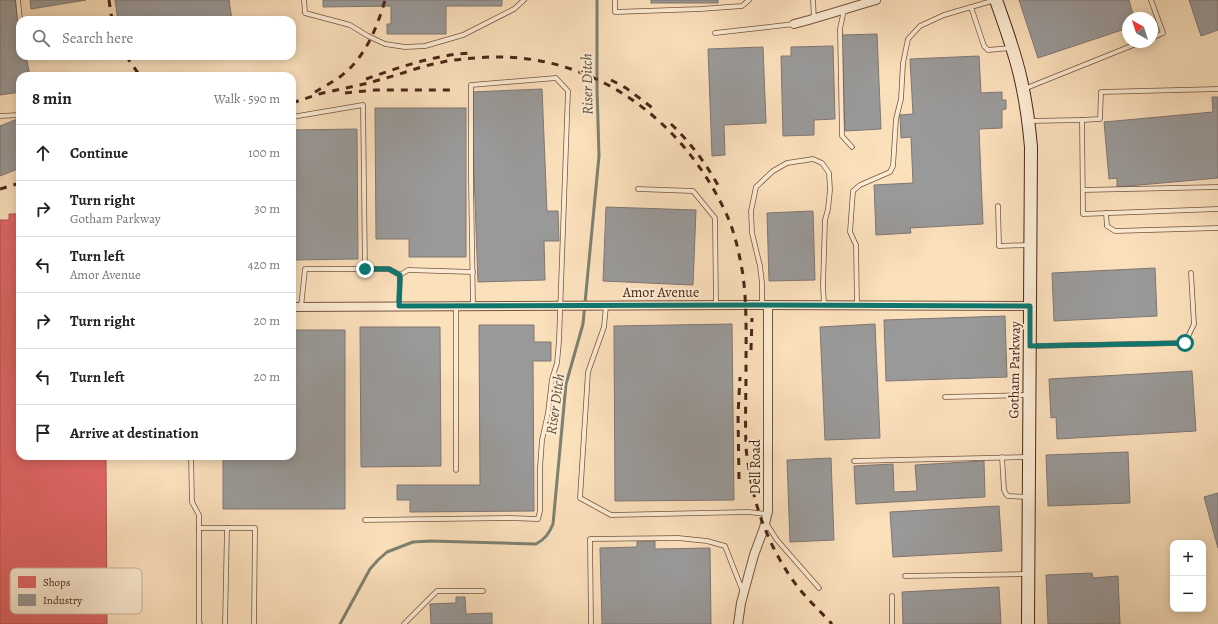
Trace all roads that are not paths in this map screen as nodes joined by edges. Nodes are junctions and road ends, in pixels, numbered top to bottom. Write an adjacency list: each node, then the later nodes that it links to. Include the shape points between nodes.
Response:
1 (18, 0): 13 (lane)
2 (304, 0): 3 (lane, via 305,13 350,25 385,44 405,47 424,46 463,35 514,9)
3 (524, 0)
4 (615, 0): 5 (lane, via 615,12 742,6)
5 (748, 0)
6 (813, 0): 14 (lane)
7 (876, 0): 11 (street)
8 (996, 0): 10 (lane); 19 (street, Gotham Parkway)
9 (1151, 0): 12 (lane)
10 (971, 7): 19 (lane, via 984,46 988,50); 45 (lane, via 920,26 908,39 896,119 893,166 890,172 860,184 853,191 850,232 856,245)
11 (844, 10): 14 (street); 28 (lane, via 840,30 842,136)
12 (1155, 12)
13 (20, 16)
14 (814, 19): 16 (street)
15 (1158, 19): 18 (lane, via 1163,33)
16 (794, 24): 17 (lane)
17 (715, 33)
18 (1158, 35)
19 (1012, 47): 21 (street, Gotham Parkway)
20 (1126, 48): 21 (lane)
21 (1023, 89): 27 (street, Gotham Parkway)
22 (1218, 89): 26 (lane, via 1101,92 1100,119)
23 (16, 115): 24 (lane)
24 (0, 116)
25 (296, 116): 37 (lane, via 363,105)
26 (1082, 120): 27 (lane); 31 (lane)
27 (1029, 121): 36 (street, Gotham Parkway, via 1032,147)
28 (852, 147)
29 (1218, 187): 31 (lane)
30 (638, 190): 42 (lane, via 693,191 715,218)
31 (1083, 190): 34 (lane, via 1083,214)
32 (998, 206): 36 (lane, via 999,246)
33 (1218, 209): 34 (lane)
34 (1106, 213): 35 (lane, via 1107,226 1115,231)
35 (1218, 228)
36 (1030, 245): 50 (street, Gotham Parkway)
37 (365, 269): 40 (lane, via 389,269); 52 (lane, via 305,269)
38 (472, 272): 40 (lane, via 408,270); 48 (lane); 49 (lane, via 470,85 556,78 568,91)
39 (1191, 273): 53 (lane, via 1194,324 1185,343)
40 (400, 275): 46 (lane)
41 (606, 305): 42 (street, Amor Avenue); 49 (street, Amor Avenue); 62 (lane, via 604,327 588,372 580,498 611,515 748,512)
42 (716, 305): 43 (street, Amor Avenue)
43 (765, 305): 44 (street, Amor Avenue); 44 (lane, via 760,266 752,233 751,211 756,187 773,171 787,163 813,160 822,163 829,173 830,190 825,220); 62 (street, Dell Road, via 769,486)
44 (824, 305): 45 (street, Amor Avenue)
45 (857, 305): 50 (street, Amor Avenue)
46 (399, 306): 47 (street, Amor Avenue); 52 (street, Amor Avenue)
47 (456, 306): 48 (street, Amor Avenue); 60 (lane)
48 (473, 306): 49 (street, Amor Avenue)
49 (560, 306): 63 (lane, via 557,364 552,379 542,440 538,519)
50 (1030, 306): 53 (street, Gotham Parkway)
51 (296, 307): 52 (street, Amor Avenue)
52 (301, 307)
53 (1030, 346): 54 (street, Gotham Parkway)
54 (1029, 395): 55 (lane); 57 (street, Gotham Parkway)
55 (945, 397)
56 (1002, 457): 57 (lane); 59 (lane); 61 (lane, via 1006,494)
57 (1028, 457): 61 (street, Gotham Parkway)
58 (192, 460): 64 (lane, via 192,502 199,515)
59 (854, 461)
60 (456, 470)
61 (1028, 497): 66 (street, Gotham Parkway)
62 (767, 518): 68 (lane, via 777,540); 70 (street, Dell Road)
63 (365, 520)
64 (199, 528): 65 (lane); 72 (lane)
65 (227, 528): 73 (lane); 74 (lane, via 255,528)
66 (1028, 574): 67 (lane); 79 (street, Gotham Parkway)
67 (905, 576)
68 (819, 588)
69 (483, 591): 75 (lane, via 437,591)
70 (744, 593): 76 (lane, via 725,546 678,538 590,539); 77 (street, Dell Road)
71 (892, 596): 78 (lane)
72 (200, 624)
73 (225, 624)
74 (254, 624)
75 (404, 624)
76 (591, 624)
77 (738, 624)
78 (892, 624)
79 (1028, 624)

